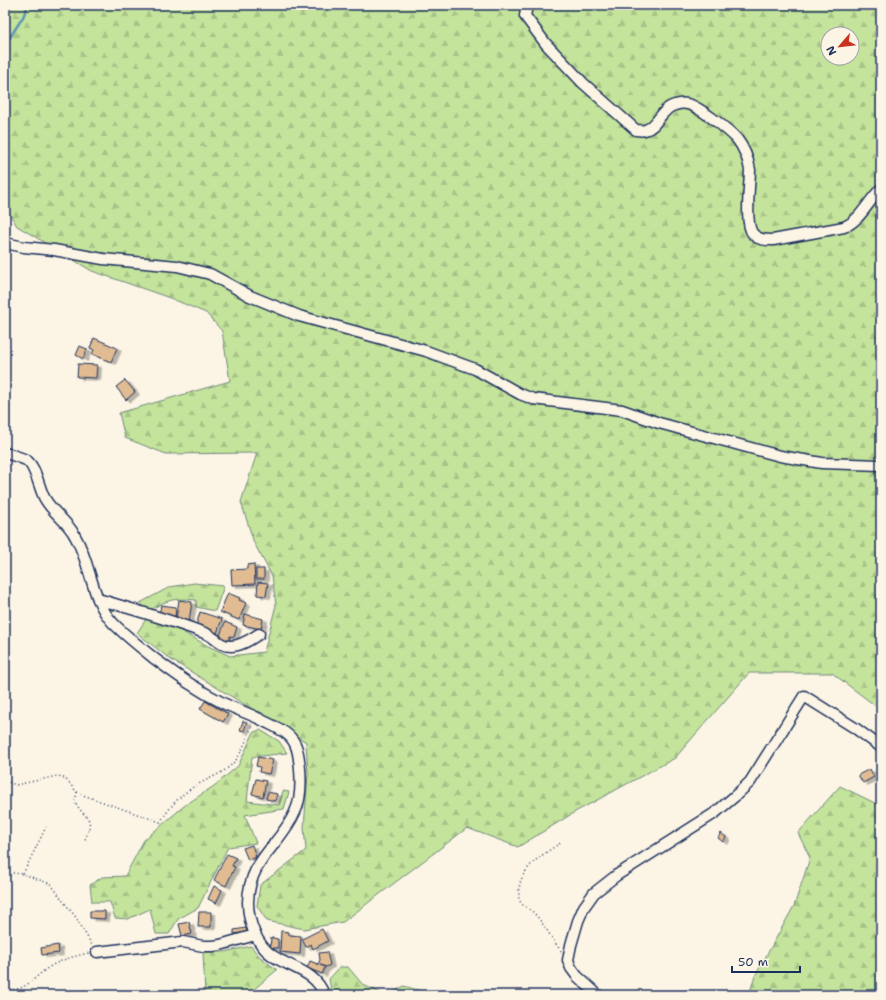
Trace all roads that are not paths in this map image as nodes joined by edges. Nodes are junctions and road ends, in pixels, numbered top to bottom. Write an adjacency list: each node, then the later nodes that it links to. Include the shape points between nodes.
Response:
1 (527, 5): 2 (street, via 525,16 546,44 583,83 636,130 645,130 652,126 673,105 687,104 717,122 734,136 749,162 748,220 749,228 756,237 773,240 852,223)
2 (881, 189)
3 (5, 243): 5 (street, via 103,259 177,266 210,274 250,296 299,316 426,351 475,369 533,399 622,410 659,423 780,456 822,463)
4 (5, 452): 6 (street, via 30,464 49,506 73,531)
5 (881, 465)
6 (98, 599): 7 (street, via 190,628 211,636 219,644 236,646); 9 (street, via 105,614 129,639 182,680 286,733 295,742 299,752 301,778 296,810 260,861 249,888 248,902)
7 (259, 634)
8 (881, 746): 12 (street, via 804,696 750,782 715,812 605,884 594,893 584,907 568,960 577,976)
9 (255, 935): 10 (street, via 213,946 183,942); 11 (street, via 272,956 316,980)
10 (97, 952)
11 (324, 995)
12 (598, 995)

